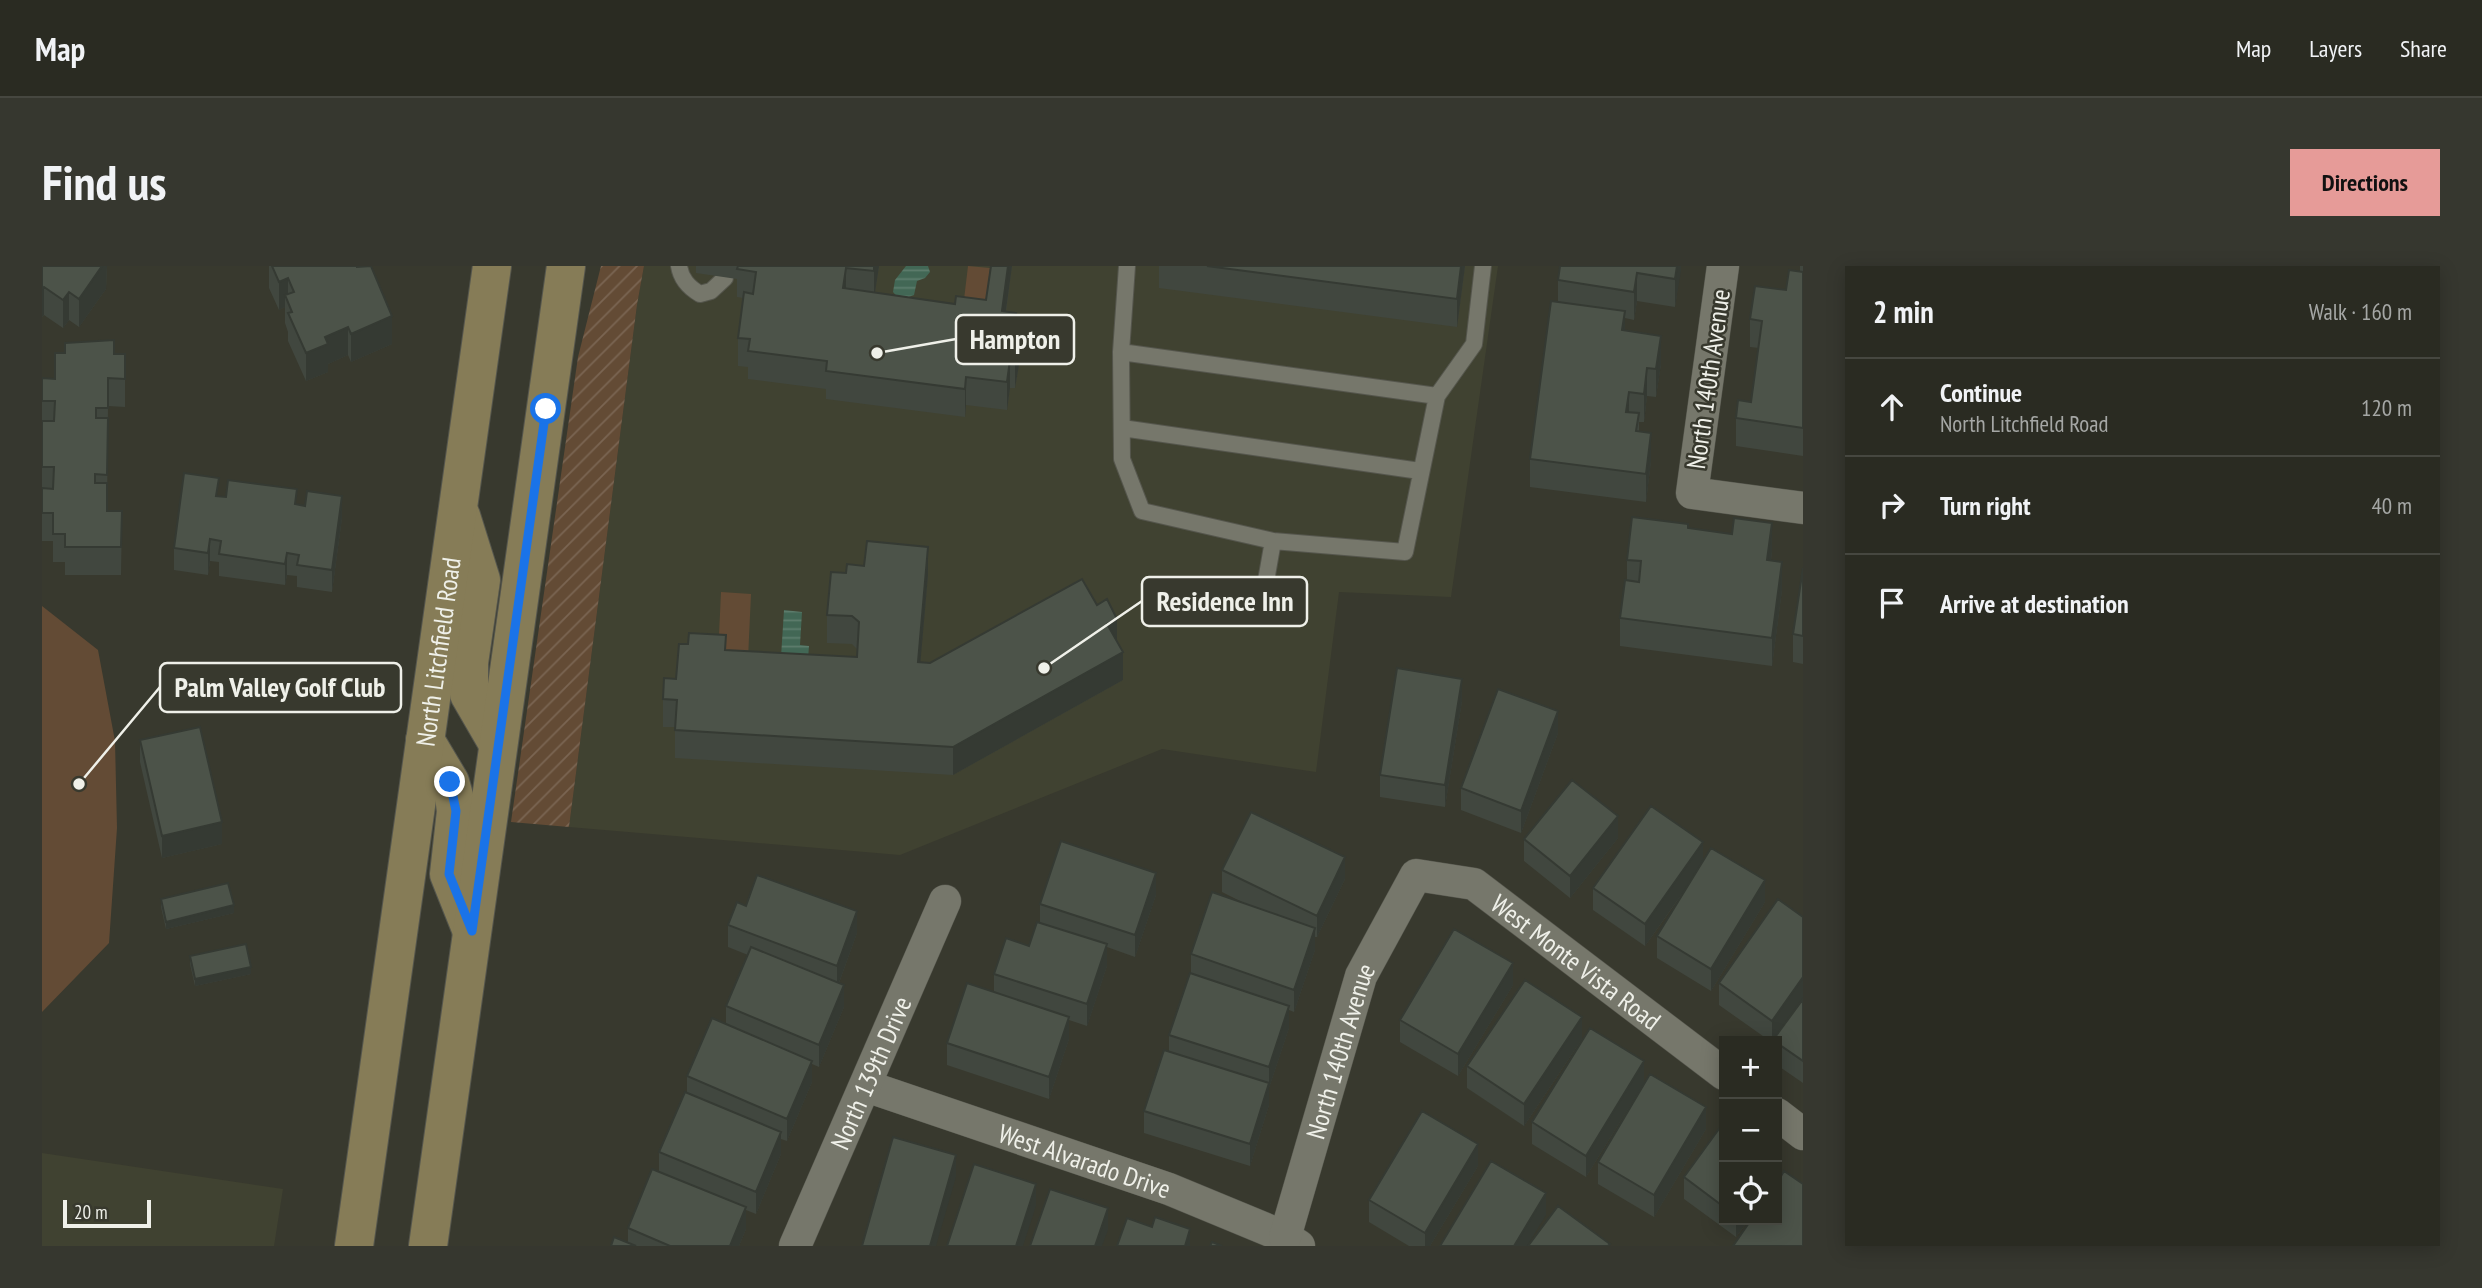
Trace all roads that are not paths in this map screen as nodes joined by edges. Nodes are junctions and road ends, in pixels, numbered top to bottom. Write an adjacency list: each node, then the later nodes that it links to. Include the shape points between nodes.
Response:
1 (492, 266): 12 (main road, North Litchfield Road)
2 (566, 266): 17 (main road)
3 (678, 266): 7 (lane, via 682,278 700,294)
4 (1128, 266): 8 (lane)
5 (1483, 266): 9 (lane, via 1474,344)
6 (1723, 266): 13 (street, North 140th Avenue, via 1692,493)
7 (725, 278)
8 (1121, 352): 9 (lane); 10 (lane)
9 (1437, 396): 11 (lane)
10 (1122, 428): 11 (lane); 14 (lane, via 1122,459 1142,511)
11 (1420, 471): 14 (lane, via 1405,552)
12 (458, 504): 16 (main road, North Litchfield Road); 17 (main road, via 481,580 468,663 469,694)
13 (1803, 508)
14 (1273, 541): 15 (lane)
15 (1261, 615)
16 (425, 740): 20 (main road, via 454,796 449,874); 26 (main road, North Litchfield Road)
17 (498, 744): 20 (main road)
18 (1416, 874): 21 (street, West Monte Vista Road, via 1474,884); 25 (street, North 140th Avenue, via 1361,976)
19 (946, 901): 22 (street, North 139th Drive)
20 (472, 931): 27 (main road)
21 (1719, 1070)
22 (866, 1086): 25 (street, West Alvarado Drive, via 1169,1189); 28 (street, North 139th Drive)
23 (1782, 1118): 24 (street)
24 (1803, 1134)
25 (1292, 1241)
26 (354, 1246)
27 (428, 1246)
28 (795, 1246)

